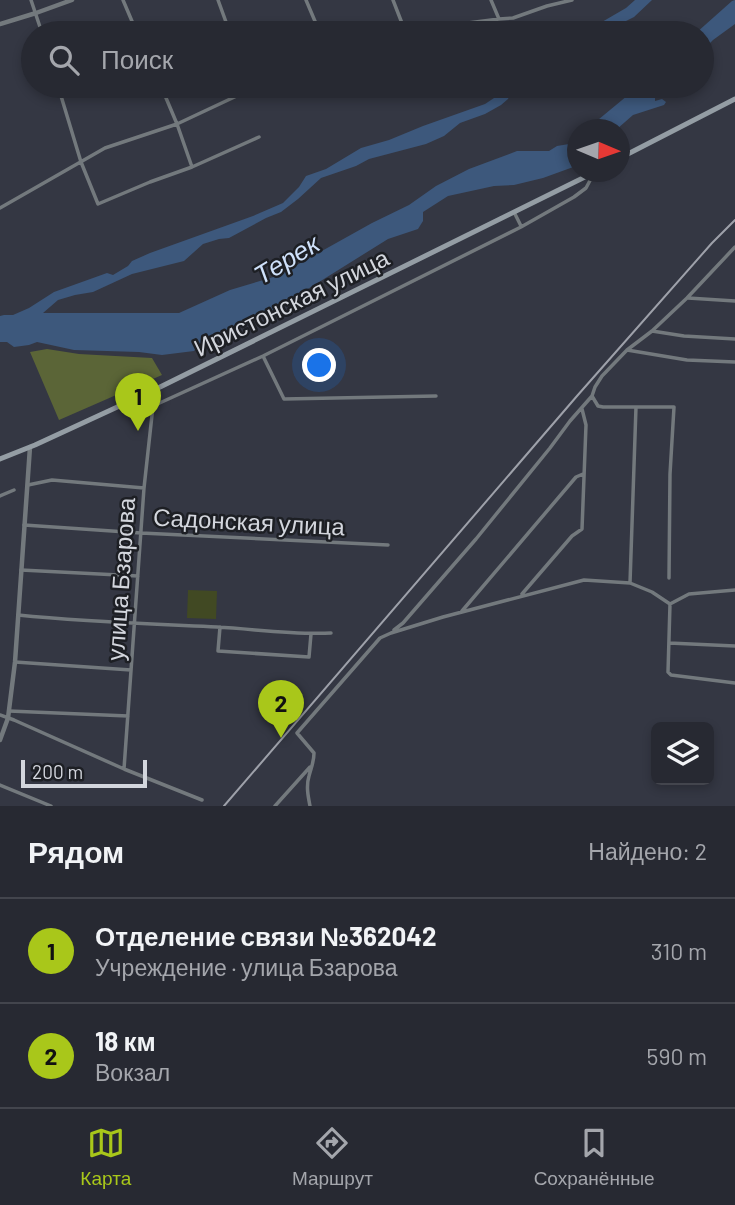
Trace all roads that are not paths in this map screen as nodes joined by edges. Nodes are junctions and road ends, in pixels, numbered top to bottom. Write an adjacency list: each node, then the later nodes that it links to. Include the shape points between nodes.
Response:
1 (32, 0): 9 (street)
2 (72, 0): 9 (street)
3 (123, 0): 12 (street)
4 (218, 0): 13 (street)
5 (306, 0): 14 (street)
6 (393, 0): 15 (street)
7 (491, 0): 10 (street)
8 (572, 0): 10 (street)
9 (36, 13): 11 (street); 17 (street)
10 (499, 19): 16 (street)
11 (38, 21)
12 (133, 21)
13 (226, 21)
14 (315, 21)
15 (400, 21)
16 (484, 21)
17 (0, 24)
18 (62, 98): 25 (street)
19 (165, 98): 22 (street)
20 (228, 98): 22 (street)
21 (735, 99): 24 (main road)
22 (177, 124): 25 (street, via 105,148); 26 (street)
23 (258, 137): 26 (street)
24 (630, 153)
25 (81, 162): 26 (street, via 98,204); 29 (street)
26 (192, 167)
27 (575, 182): 30 (main road, Иристонская улица)
28 (589, 182): 31 (street, via 574,197)
29 (0, 208)
30 (514, 212): 31 (street); 40 (main road, Иристонская улица)
31 (521, 227): 38 (street)
32 (735, 247): 33 (street)
33 (687, 298): 34 (street); 35 (street)
34 (735, 301)
35 (652, 331): 36 (street); 37 (street)
36 (735, 339)
37 (627, 350): 39 (street); 42 (street, via 602,376)
38 (263, 356): 41 (street, via 284,399); 43 (street)
39 (735, 362)
40 (152, 391): 43 (street, улица Бзарова); 46 (main road, Иристонская улица)
41 (436, 396)
42 (592, 396): 44 (street, via 598,406); 45 (street)
43 (153, 405): 50 (street, улица Бзарова)
44 (636, 407): 58 (street, via 674,407); 59 (street)
45 (581, 408): 48 (street, via 586,425); 68 (street, via 476,539)
46 (30, 446): 47 (main road, Иристонская улица); 49 (street)
47 (0, 459)
48 (583, 474): 61 (street, via 582,529); 63 (street)
49 (27, 485): 50 (street, via 52,480); 53 (street)
50 (144, 488): 54 (street, улица Бзарова)
51 (14, 490): 52 (street)
52 (0, 496)
53 (24, 525): 54 (street, Садонская улица); 56 (street)
54 (141, 533): 55 (street, Садонская улица); 57 (street, улица Бзарова)
55 (388, 545)
56 (21, 570): 57 (street); 64 (street)
57 (138, 576): 65 (street, улица Бзарова)
58 (669, 579)
59 (630, 583): 61 (street, via 584,580); 62 (street)
60 (735, 590): 62 (street, via 689,594)
61 (521, 596): 63 (street)
62 (670, 604): 70 (street)
63 (460, 613): 68 (street)
64 (18, 615): 65 (street); 72 (street)
65 (134, 624): 66 (street); 73 (street, улица Бзарова)
66 (220, 627): 69 (street); 69 (street, via 218,651 309,657)
67 (331, 632): 69 (street)
68 (391, 633): 80 (street, via 380,638 298,733 314,753)
69 (311, 634)
70 (668, 643): 71 (street); 74 (street, via 671,675)
71 (735, 646)
72 (15, 662): 73 (street); 75 (street)
73 (131, 670): 77 (street, улица Бзарова)
74 (735, 683)
75 (9, 710): 77 (street); 78 (street)
76 (0, 715): 78 (street)
77 (128, 716): 81 (street, улица Бзарова)
78 (8, 718): 79 (street); 81 (street)
79 (0, 740)
80 (314, 763): 85 (street); 86 (street, via 308,777)
81 (124, 769): 83 (street)
82 (0, 785): 84 (street)
83 (202, 800)
84 (51, 806)
85 (275, 806)
86 (310, 806)

